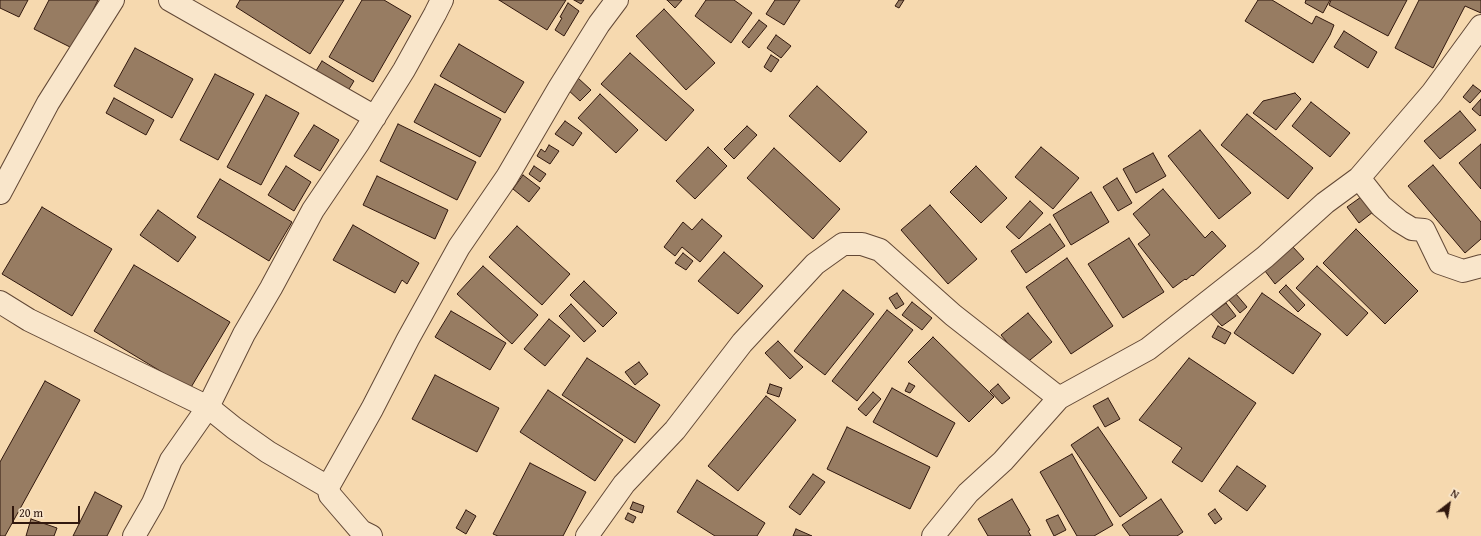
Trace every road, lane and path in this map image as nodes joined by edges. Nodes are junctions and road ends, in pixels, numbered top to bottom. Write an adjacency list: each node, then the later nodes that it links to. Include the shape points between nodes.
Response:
1 (112, 0): 8 (street, via 48,103)
2 (170, 0): 6 (street)
3 (442, 0): 6 (street)
4 (618, 0): 13 (street, via 598,24 507,176 459,247)
5 (1481, 26): 7 (street, via 1432,92)
6 (375, 117): 12 (street, via 313,210 272,288 244,334)
7 (1359, 178): 9 (street, via 1382,206 1399,221 1412,229 1424,230 1440,263 1463,271); 11 (street, via 1325,203 1265,257 1148,349)
8 (0, 193)
9 (1481, 266)
10 (0, 302): 12 (street, via 30,320)
11 (1059, 398): 16 (street, via 953,315 880,250 862,244 843,244 815,264 742,343 675,430 624,484); 17 (street, via 1003,461 968,493)
12 (208, 407): 13 (street, via 268,452); 14 (street, via 171,460 153,503)
13 (328, 487): 15 (street, via 330,495 361,531)
14 (134, 536)
15 (371, 536)
16 (587, 536)
17 (933, 536)

